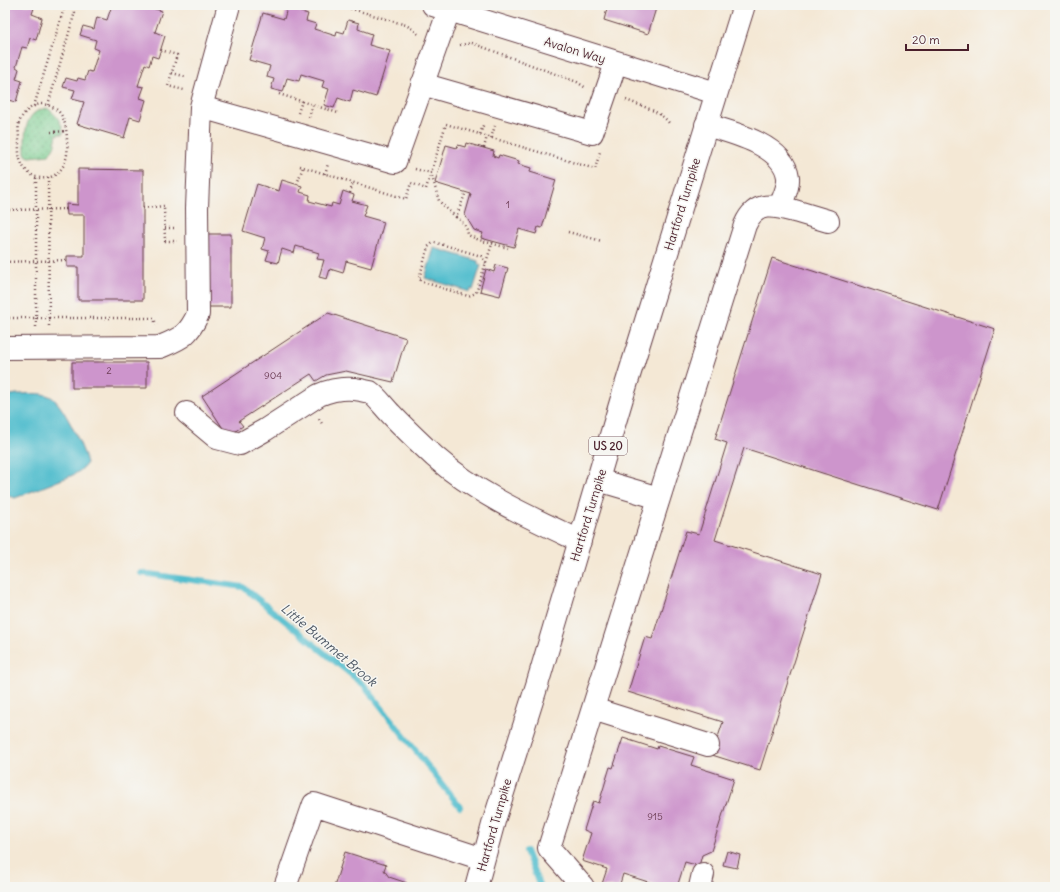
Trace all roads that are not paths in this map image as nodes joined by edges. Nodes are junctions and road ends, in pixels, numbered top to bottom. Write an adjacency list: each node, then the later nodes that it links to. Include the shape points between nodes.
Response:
1 (229, 5): 7 (main road)
2 (744, 5): 6 (main road, Hartford Turnpike / US 20)
3 (441, 8): 4 (main road, Avalon Way); 5 (main road)
4 (616, 63): 5 (main road, via 592,133); 6 (main road, Avalon Way)
5 (422, 84): 7 (main road, via 395,162)
6 (716, 94): 8 (main road, Hartford Turnpike / US 20)
7 (201, 107): 11 (main road, via 197,208 198,314 192,327 181,338 160,347)
8 (706, 125): 9 (main road, via 748,138 766,148 778,159 788,177); 13 (main road, Hartford Turnpike / US 20)
9 (780, 206): 10 (main road); 14 (main road, via 759,209 750,215 745,225)
10 (828, 221)
11 (5, 348)
12 (187, 413): 15 (main road, via 217,438 240,444 319,395 346,388 369,392 455,473 514,509)
13 (598, 480): 14 (main road); 15 (main road, Hartford Turnpike / US 20)
14 (659, 498): 16 (main road)
15 (580, 541): 18 (main road, Hartford Turnpike / US 20)
16 (593, 709): 17 (main road); 21 (main road, via 549,848)
17 (708, 744)
18 (483, 859): 19 (main road, via 314,804); 20 (main road, Hartford Turnpike / US 20)
19 (285, 887)
20 (476, 887)
21 (583, 887)

